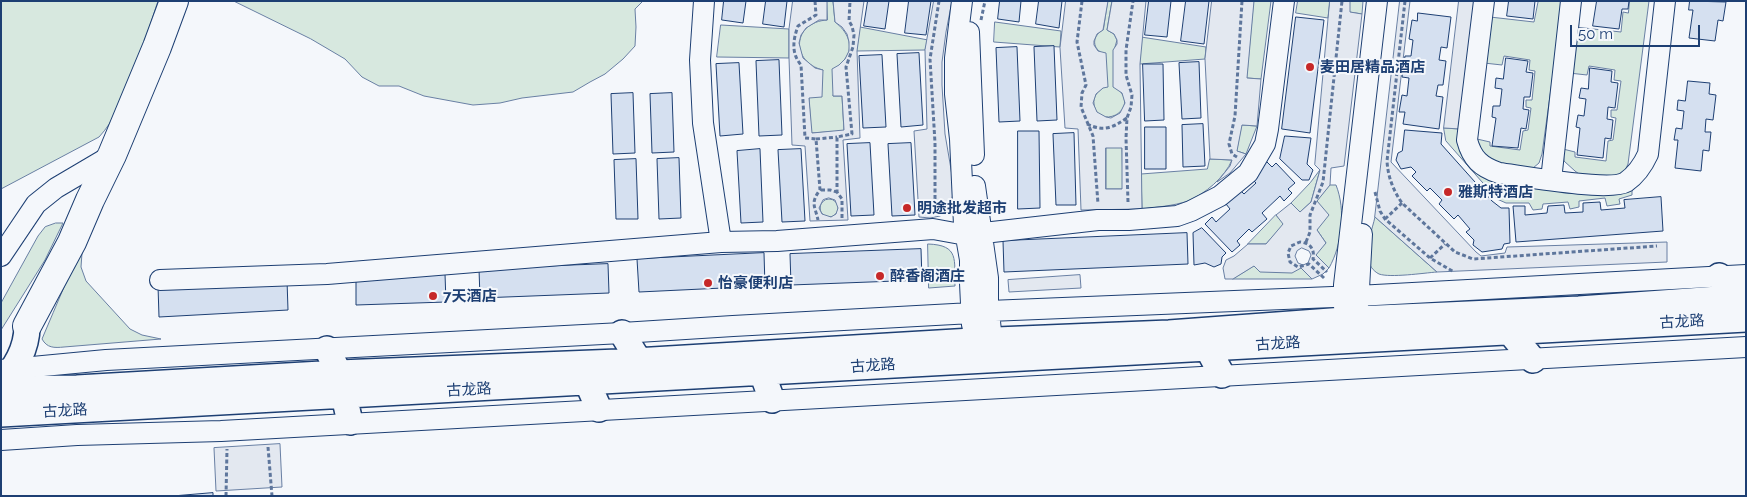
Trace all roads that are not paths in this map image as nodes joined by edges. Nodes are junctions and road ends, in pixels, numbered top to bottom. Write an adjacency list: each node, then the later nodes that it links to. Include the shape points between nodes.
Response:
1 (174, 1): 11 (highway)
2 (704, 1): 14 (street, via 700,60 703,123)
3 (962, 1): 13 (street, via 954,78)
4 (973, 1): 13 (street, via 968,47)
5 (1284, 1): 13 (street, via 1265,144 1248,173 1220,196 1177,216 1098,220)
6 (1377, 1): 19 (street, via 1355,187)
7 (1386, 1): 19 (street)
8 (1484, 1): 12 (street, via 1467,140 1470,150 1484,168)
9 (1571, 1): 12 (street)
10 (1665, 1): 12 (street, via 1648,154 1643,164 1625,182 1615,185)
11 (112, 155): 15 (street, via 56,188 36,204); 21 (highway)
12 (1551, 180)
13 (974, 234): 14 (street, via 933,229); 20 (street)
14 (720, 242): 17 (street, via 326,274)
15 (1, 256)
16 (1719, 276): 18 (main road); 19 (street)
17 (160, 280)
18 (1744, 297): 19 (main road, 古龙路, via 1579,309); 22 (main road, 古龙路)
19 (1351, 308): 20 (street); 24 (main road, 古龙路, via 1169,333)
20 (981, 312): 23 (street); 24 (street)
21 (28, 326): 31 (main road, via 27,339)
22 (1509, 331): 27 (main road, 古龙路); 28 (main road)
23 (622, 334): 26 (street); 29 (main road)
24 (982, 341): 29 (main road, 古龙路)
25 (1746, 347): 28 (street)
26 (327, 349): 31 (street, via 106,360); 34 (main road)
27 (1208, 349): 30 (main road, 古龙路); 32 (main road)
28 (1533, 360): 32 (street)
29 (639, 361): 34 (main road, 古龙路)
30 (762, 373): 33 (main road, 古龙路); 35 (main road)
31 (4, 375): 34 (main road, 古龙路, via 77,388)
32 (1222, 375): 35 (street)
33 (588, 384): 34 (main road, 古龙路); 36 (main road)
34 (342, 385): 37 (main road, 古龙路); 38 (main road)
35 (772, 400): 36 (street)
36 (599, 409): 38 (street)
37 (1, 414)
38 (350, 422): 39 (street)
39 (1, 440)

